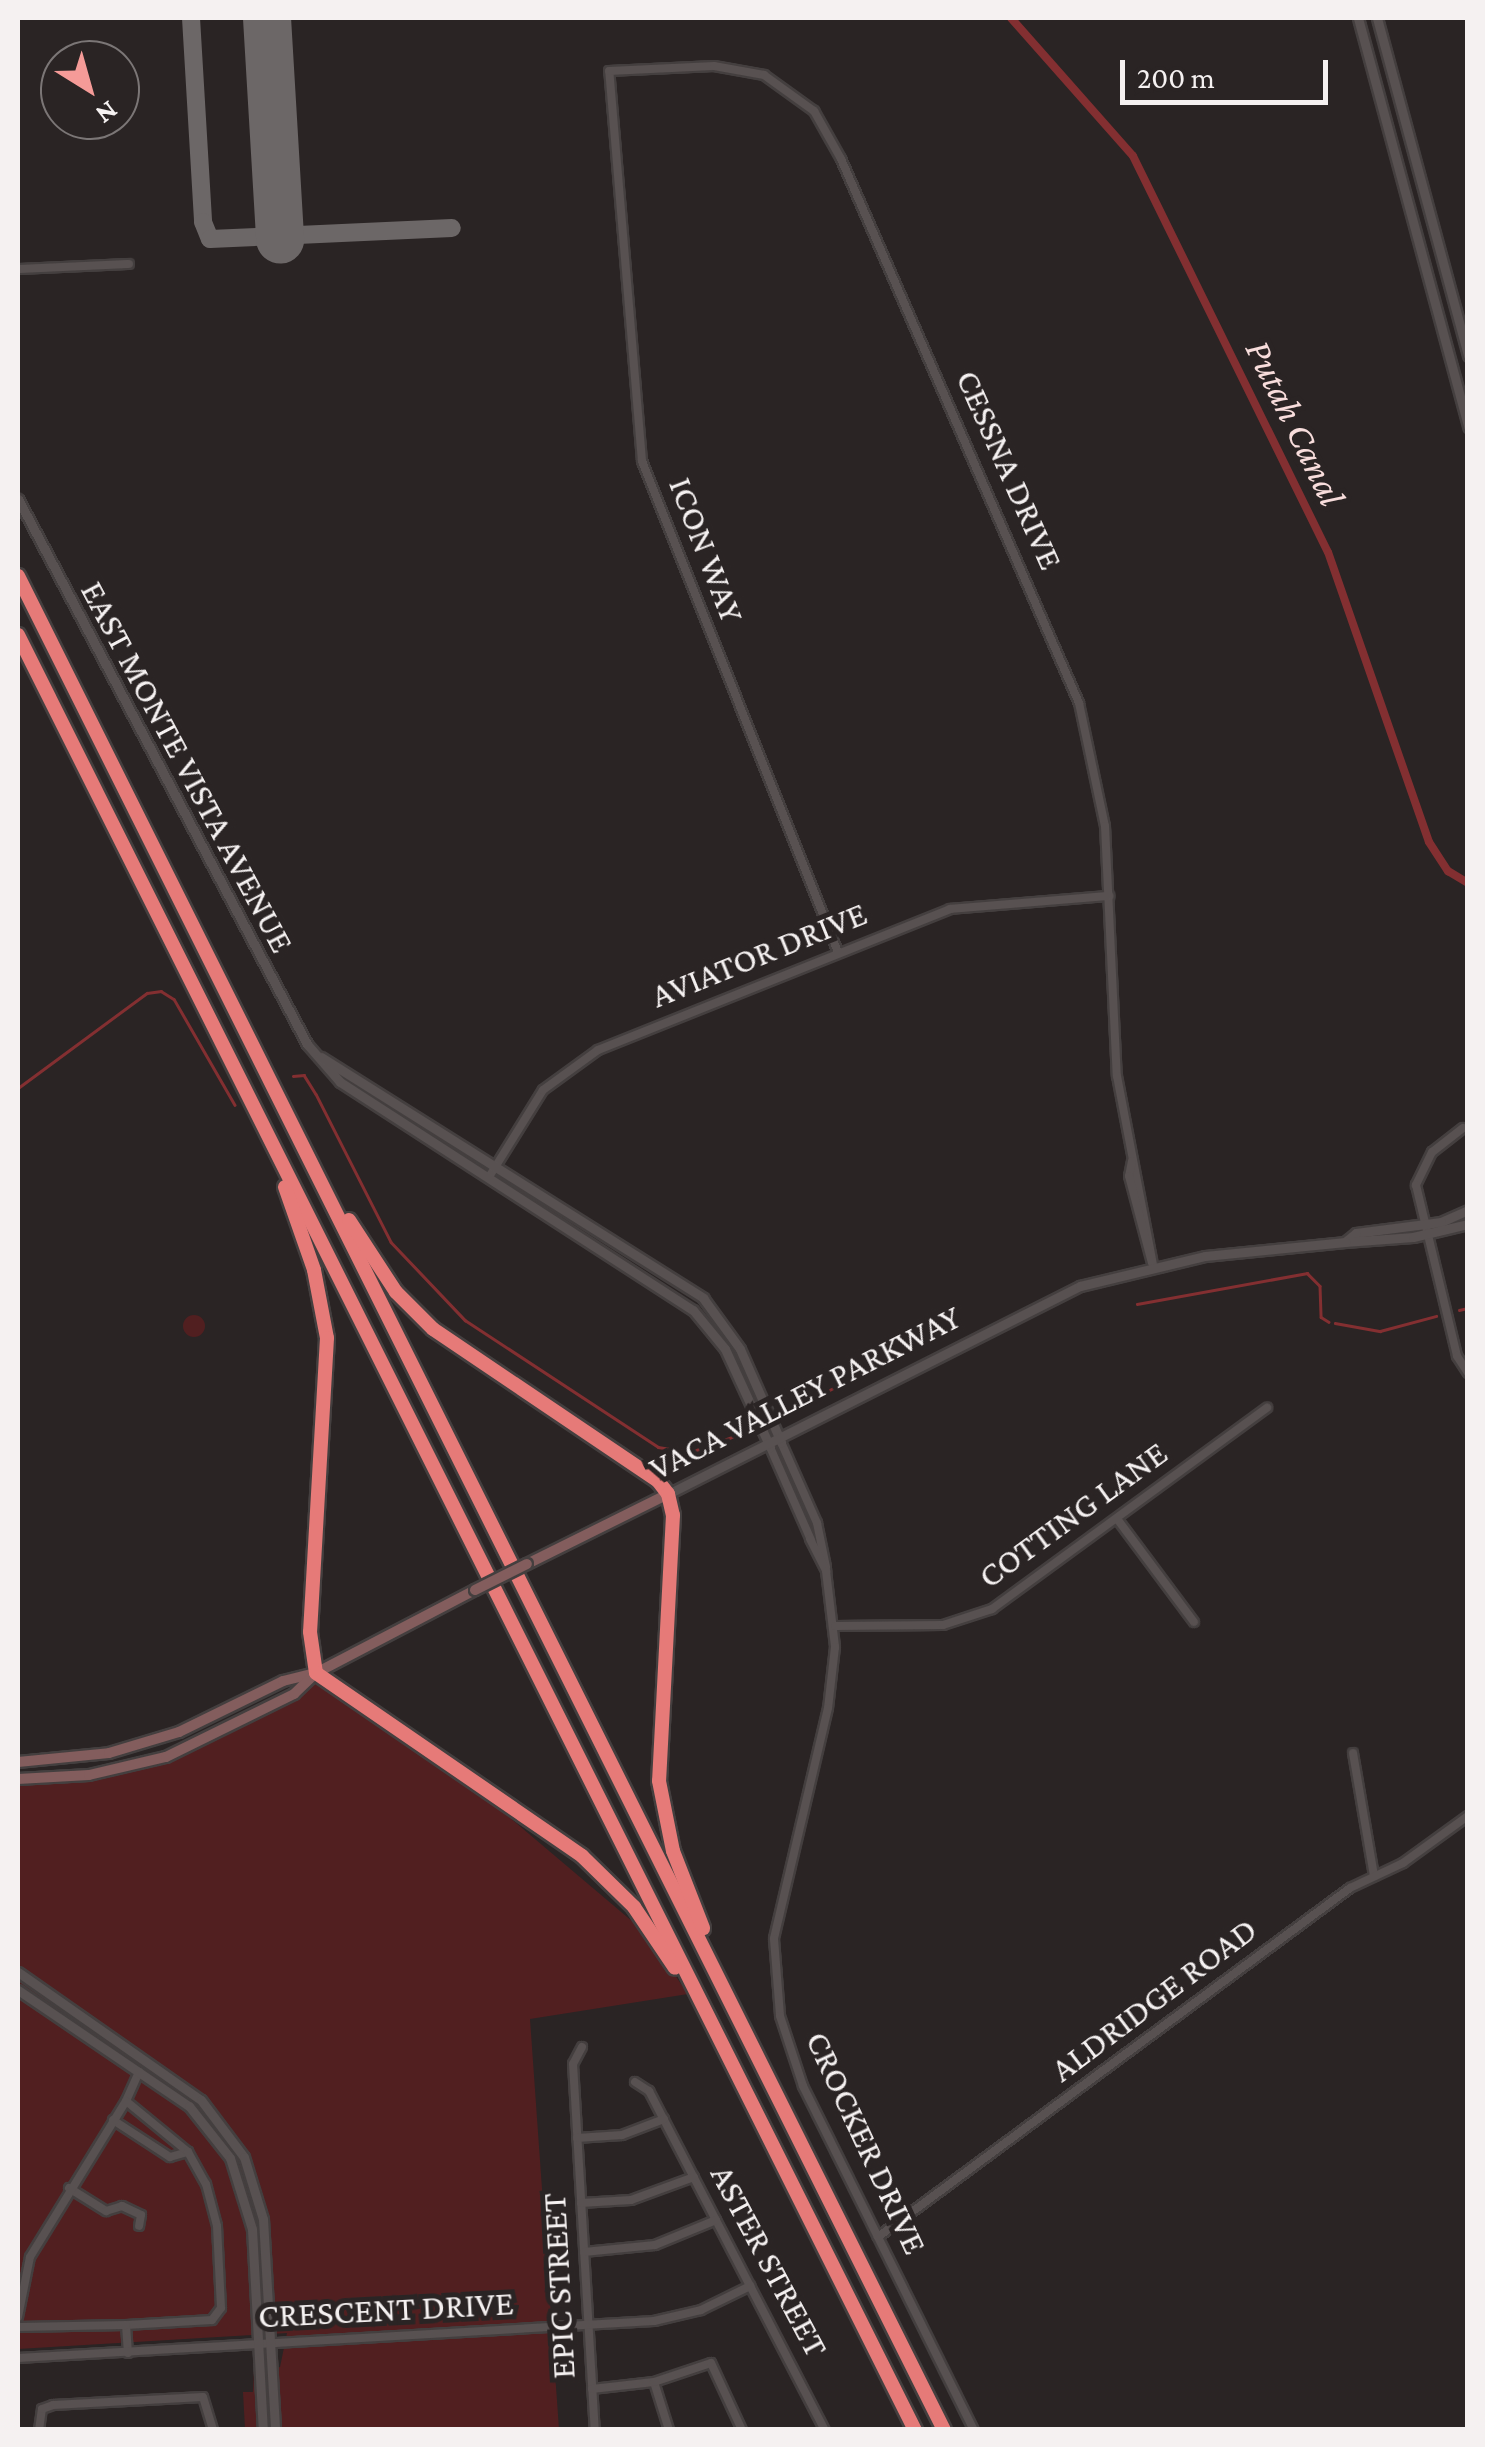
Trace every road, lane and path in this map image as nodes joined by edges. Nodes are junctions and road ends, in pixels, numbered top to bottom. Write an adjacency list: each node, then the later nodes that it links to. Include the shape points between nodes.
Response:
1 (1358, 18): 7 (street)
2 (1377, 18): 6 (street)
3 (614, 147): 11 (street, CESSNA DRIVE, via 608,72 714,66 753,71 790,89 824,124 1069,672 1105,826); 12 (street, ICON WAY, via 642,461)
4 (129, 264): 5 (street)
5 (18, 269)
6 (1468, 356)
7 (1468, 427)
8 (18, 500): 13 (street, EAST MONTE VISTA AVENUE, via 290,1022)
9 (18, 576): 14 (highway)
10 (18, 635): 16 (highway)
11 (1109, 896): 12 (street, AVIATOR DRIVE, via 950,909); 22 (street, CESSNA DRIVE, via 1115,1056 1137,1213)
12 (838, 952): 17 (street, AVIATOR DRIVE, via 580,1059 544,1090)
13 (317, 1054): 17 (street, EAST MONTE VISTA AVENUE); 18 (street, EAST MONTE VISTA AVENUE, via 340,1082)
14 (283, 1108): 29 (highway, via 372,1260 415,1312 658,1480); 41 (highway)
15 (1462, 1128): 21 (street, via 1418,1173)
16 (267, 1134): 34 (highway, via 314,1270 326,1338 310,1632); 45 (highway)
17 (496, 1164): 18 (street, AVIATOR DRIVE); 24 (street, EAST MONTE VISTA AVENUE, via 686,1286)
18 (489, 1176): 23 (street, EAST MONTE VISTA AVENUE)
19 (1468, 1210): 21 (street, VACA VALLEY PARKWAY)
20 (1468, 1224): 21 (street, VACA VALLEY PARKWAY)
21 (1426, 1230): 22 (street, VACA VALLEY PARKWAY); 25 (street)
22 (1153, 1265): 27 (street, VACA VALLEY PARKWAY, via 1080,1286)
23 (650, 1279): 24 (street, via 680,1293 714,1325); 28 (street, EAST MONTE VISTA AVENUE, via 710,1326)
24 (726, 1324): 27 (street, EAST MONTE VISTA AVENUE)
25 (1468, 1373)
26 (1267, 1408): 30 (street, COTTING LANE)
27 (781, 1442): 28 (street, VACA VALLEY PARKWAY); 31 (street, CROCKER DRIVE, via 822,1538)
28 (770, 1447): 29 (street, VACA VALLEY PARKWAY); 31 (street, CROCKER DRIVE)
29 (668, 1494): 34 (main road, VACA VALLEY PARKWAY, bridge); 41 (highway, via 673,1515 659,1781 672,1851)
30 (1118, 1520): 32 (street); 33 (street, COTTING LANE, via 1006,1602 971,1618)
31 (826, 1571): 33 (street, CROCKER DRIVE)
32 (1194, 1622)
33 (835, 1626): 57 (street, CROCKER DRIVE, via 828,1708 778,1914 775,1975 784,2033 804,2086)
34 (316, 1673): 36 (main road, VACA VALLEY PARKWAY, via 140,1745); 37 (main road, VACA VALLEY PARKWAY, via 294,1694 166,1757 89,1774); 45 (highway, via 600,1871 648,1924)
35 (1353, 1754): 39 (street)
36 (18, 1762)
37 (18, 1779)
38 (1468, 1816): 39 (street, ALDRIDGE ROAD)
39 (1374, 1876): 57 (street, ALDRIDGE ROAD)
40 (18, 1972): 65 (street, via 186,2088 231,2134 264,2220)
41 (716, 1972): 79 (highway)
42 (18, 1990): 44 (street)
43 (582, 2047): 50 (street, EPIC STREET, via 573,2064)
44 (139, 2072): 47 (street); 64 (street, via 204,2121 240,2179 252,2229)
45 (736, 2073): 78 (highway)
46 (634, 2082): 48 (street, ASTER STREET, via 650,2090)
47 (126, 2101): 49 (street); 51 (street)
48 (664, 2118): 50 (street, via 622,2135); 52 (street, ASTER STREET)
49 (113, 2120): 51 (street, via 170,2157); 53 (street)
50 (578, 2138): 54 (street, EPIC STREET)
51 (188, 2152): 61 (street, via 215,2214 220,2314)
52 (694, 2177): 54 (street, via 632,2200); 55 (street, ASTER STREET)
53 (69, 2188): 56 (street, via 106,2212 122,2206 141,2215); 60 (street, via 30,2257)
54 (581, 2203): 58 (street, EPIC STREET)
55 (716, 2220): 58 (street, via 655,2245); 59 (street, ASTER STREET)
56 (139, 2226)
57 (878, 2237): 80 (street, CROCKER DRIVE)
58 (584, 2252): 63 (street, EPIC STREET)
59 (750, 2286): 63 (street, CRESCENT DRIVE, via 701,2310); 77 (street, ASTER STREET)
60 (18, 2317)
61 (126, 2325): 62 (street); 66 (street)
62 (18, 2326)
63 (588, 2326): 65 (street, CRESCENT DRIVE); 69 (street, EPIC STREET)
64 (258, 2346): 65 (street, CRESCENT DRIVE); 66 (street, CRESCENT DRIVE); 72 (street)
65 (272, 2346): 73 (street)
66 (128, 2352): 67 (street, CRESCENT DRIVE)
67 (18, 2358)
68 (654, 2382): 69 (street); 75 (street); 76 (street, via 711,2363)
69 (592, 2389): 74 (street, EPIC STREET)
70 (39, 2430): 71 (street, via 42,2408 53,2405 203,2397)
71 (214, 2430)
72 (263, 2430)
73 (275, 2430)
74 (595, 2430)
75 (669, 2430)
76 (742, 2430)
77 (825, 2430)
78 (915, 2430)
79 (944, 2430)
80 (974, 2430)

